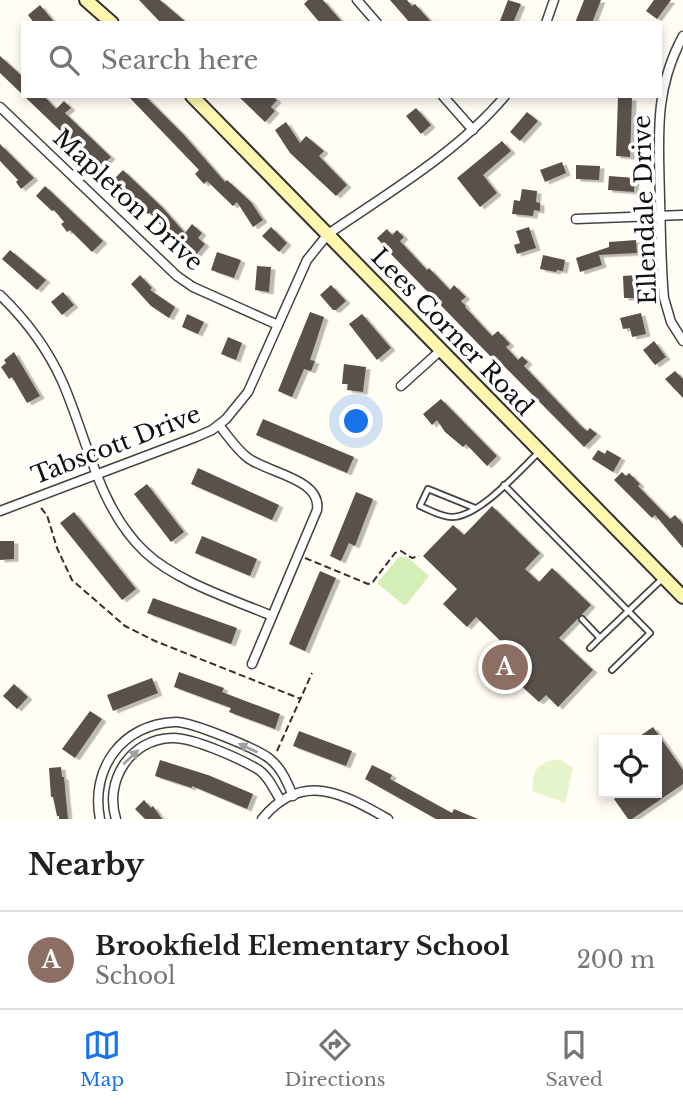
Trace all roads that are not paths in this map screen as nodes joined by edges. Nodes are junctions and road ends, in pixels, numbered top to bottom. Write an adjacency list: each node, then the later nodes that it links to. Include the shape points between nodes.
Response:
1 (86, 0): 4 (street)
2 (357, 0): 5 (street)
3 (554, 0): 6 (street)
4 (110, 21)
5 (375, 21)
6 (547, 21)
7 (683, 36): 8 (street, Ellendale Drive, via 667,70)
8 (662, 94)
9 (194, 98): 18 (street, Lees Corner Road)
10 (445, 98): 14 (street)
11 (503, 98): 14 (street, Tabscott Drive)
12 (661, 98): 16 (street, Ellendale Drive)
13 (0, 107): 20 (street, Mapleton Drive, via 177,276 210,296)
14 (473, 130): 18 (street, Tabscott Drive)
15 (683, 215): 16 (street)
16 (661, 216): 17 (street); 21 (street, Ellendale Drive, via 664,298)
17 (576, 219)
18 (328, 234): 20 (street, Tabscott Drive, via 307,260); 22 (street, Lees Corner Road)
19 (0, 295): 26 (street, via 27,323 54,364)
20 (278, 325): 24 (street, Tabscott Drive, via 248,392)
21 (683, 341)
22 (441, 350): 23 (street); 25 (street, Lees Corner Road)
23 (401, 386)
24 (219, 425): 26 (street, Tabscott Drive); 33 (street, via 247,457 308,486 317,499 317,510)
25 (540, 452): 27 (lane); 30 (street, Lees Corner Road)
26 (97, 475): 29 (street, Tabscott Drive); 33 (street, via 120,521 149,556 177,574)
27 (504, 485): 28 (lane); 32 (lane)
28 (475, 508): 28 (lane, via 428,489 420,506 446,517)
29 (0, 511)
30 (664, 577): 31 (street, Lees Corner Road); 32 (lane)
31 (683, 597)
32 (628, 611): 35 (lane); 38 (lane, via 650,633)
33 (272, 617): 37 (street)
34 (582, 620): 35 (lane)
35 (600, 638): 36 (lane)
36 (590, 648)
37 (252, 664)
38 (612, 670)
39 (293, 796): 40 (street); 41 (street, one-way to 41, via 269,758 201,727 176,721 143,728 119,745 104,768 96,800); 44 (street, via 310,791 340,793)
40 (281, 801): 42 (street, one-way to 40, via 113,787 120,768 141,748 161,739 197,742 259,770); 43 (street)
41 (100, 819)
42 (116, 819)
43 (262, 819)
44 (388, 819)

